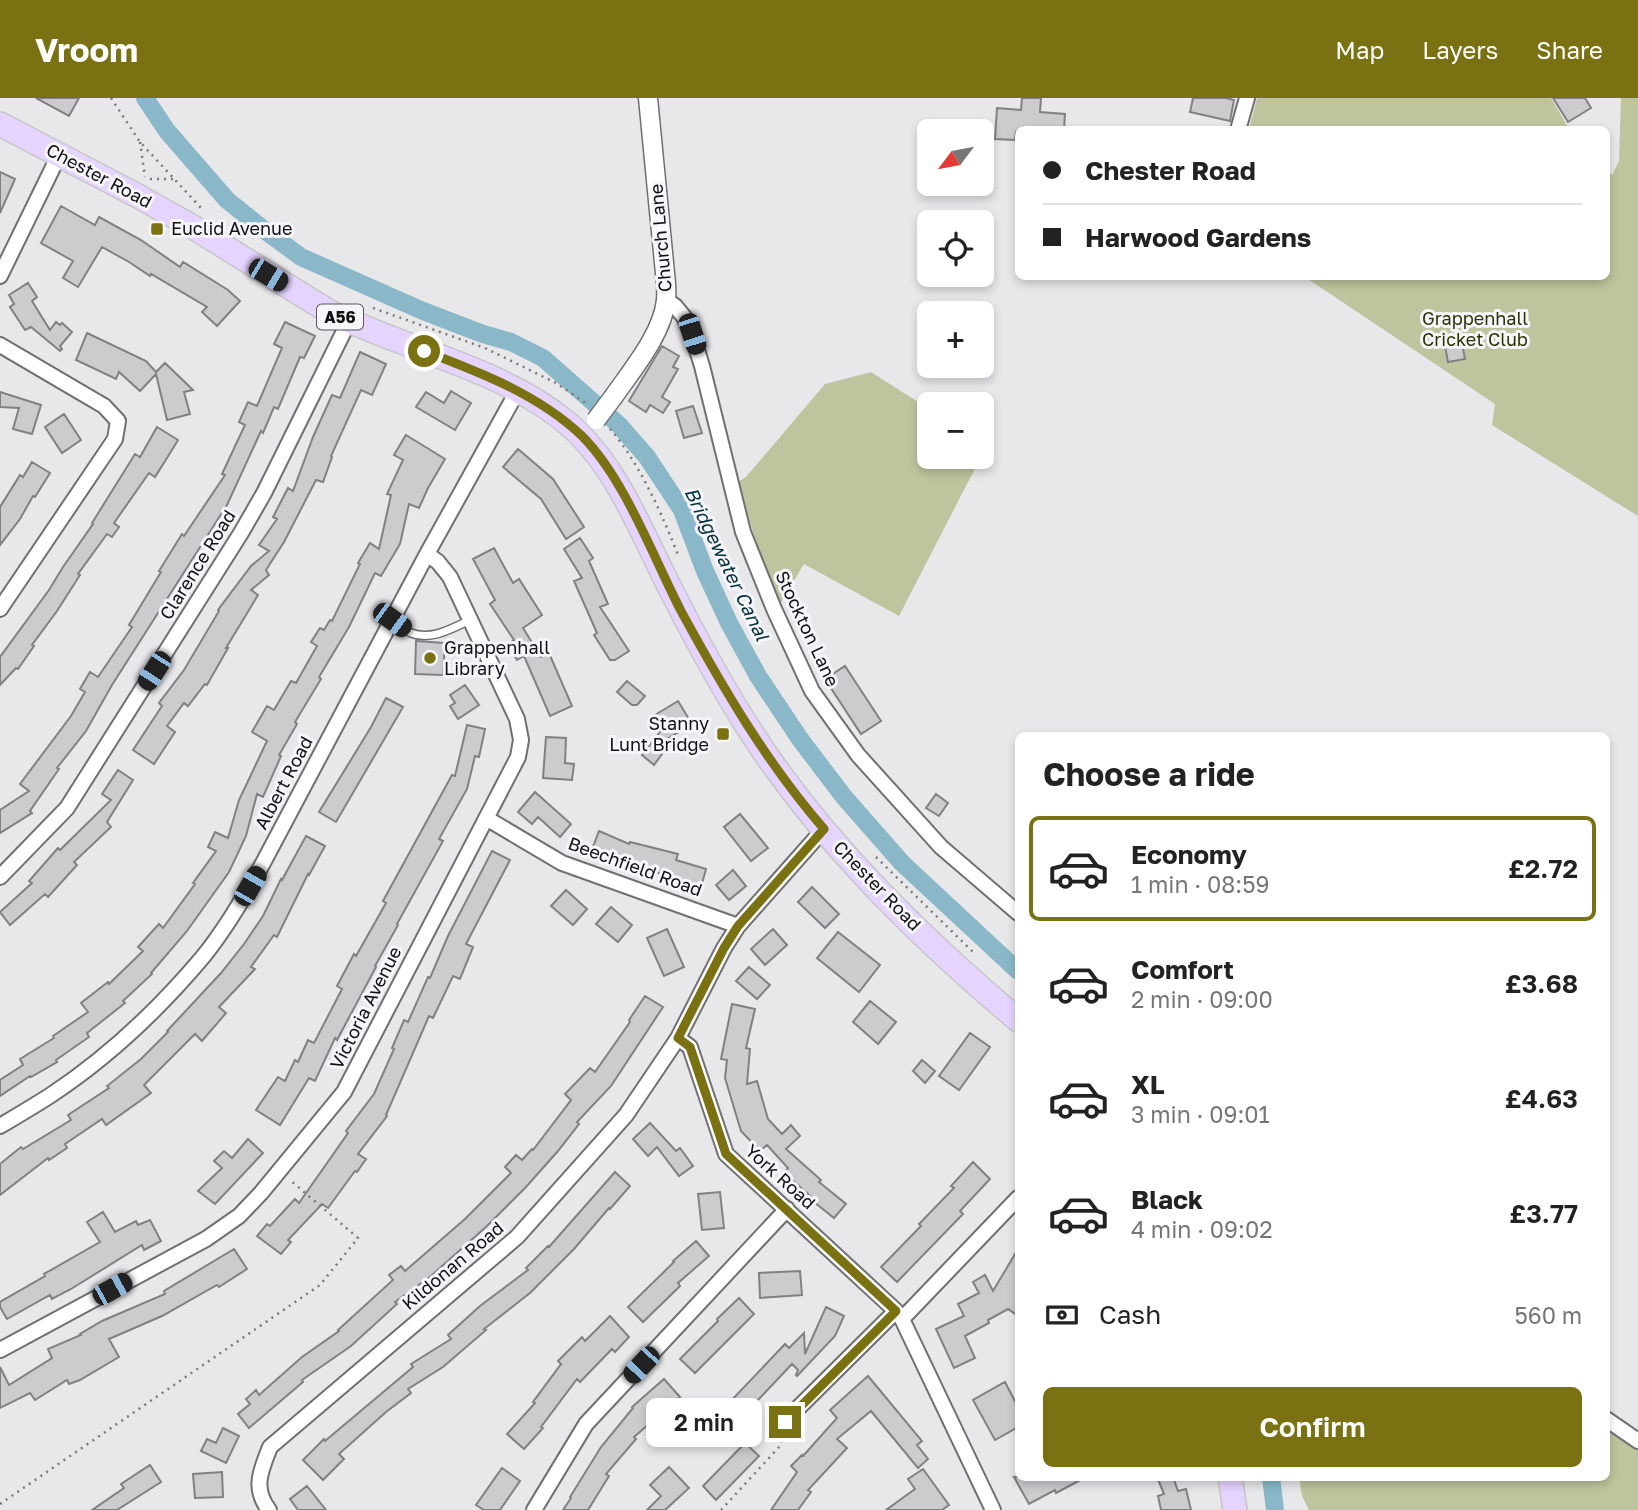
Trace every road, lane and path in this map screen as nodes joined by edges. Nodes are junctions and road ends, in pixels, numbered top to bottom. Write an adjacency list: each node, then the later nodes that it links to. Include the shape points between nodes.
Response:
1 (111, 98): 6 (path)
2 (648, 98): 11 (street, Church Lane)
3 (1247, 98): 5 (street)
4 (0, 124): 7 (main road, Chester Road / A56)
5 (1239, 126)
6 (140, 142): 8 (path); 8 (path, via 145,179)
7 (59, 155): 10 (street); 13 (main road, Chester Road / A56, via 192,227)
8 (174, 179): 9 (path)
9 (202, 209)
10 (0, 276)
11 (666, 300): 16 (street, Church Lane, bridge, via 652,339); 26 (street, Stockton Lane, via 684,317 692,334 743,532 812,691 858,755 941,847)
12 (374, 308): 16 (path, via 485,348 556,383)
13 (349, 321): 15 (main road, Chester Road / A56); 25 (street, Clarence Road, via 264,493 221,566 66,808)
14 (0, 345): 19 (street, via 104,407 118,421 115,439)
15 (518, 390): 16 (main road, Chester Road / A56, via 558,416); 17 (street, Albert Road)
16 (594, 422): 18 (path, via 637,468); 23 (main road, Chester Road / A56, via 599,457 681,611 743,720)
17 (427, 554): 20 (street, Albert Road); 21 (street, Victoria Avenue, via 450,576)
18 (677, 554)
19 (0, 609)
20 (392, 620): 21 (lane, via 425,635); 31 (street, Albert Road, via 238,908 202,957 107,1053 52,1095)
21 (470, 620): 22 (street, Victoria Avenue, via 517,719 521,740 518,757)
22 (486, 818): 27 (street, Beechfield Road, via 562,863); 32 (street, Victoria Avenue, via 344,1092)
23 (824, 829): 27 (street); 29 (main road, Chester Road / A56, via 921,932)
24 (872, 853): 28 (path)
25 (0, 877)
26 (1015, 910)
27 (738, 926): 30 (street)
28 (981, 960)
29 (1015, 1017)
30 (678, 1038): 34 (street, York Road, via 690,1047 726,1154); 42 (street, Kildonan Road, via 626,1115 517,1237 270,1447 259,1475 262,1501)
31 (0, 1126)
32 (279, 1171): 36 (street, Victoria Avenue, via 239,1216 206,1239); 41 (path, via 358,1238 320,1285)
33 (1015, 1208): 35 (street)
34 (788, 1209): 35 (street, York Road); 43 (street, via 586,1424)
35 (899, 1315): 37 (street); 45 (street, York Road)
36 (0, 1350)
37 (785, 1422): 44 (path, via 781,1445)
38 (1610, 1422): 39 (street)
39 (1638, 1441)
40 (1231, 1481): 46 (main road)
41 (0, 1504)
42 (269, 1510)
43 (534, 1510)
44 (721, 1510)
45 (993, 1510)
46 (1235, 1510)

